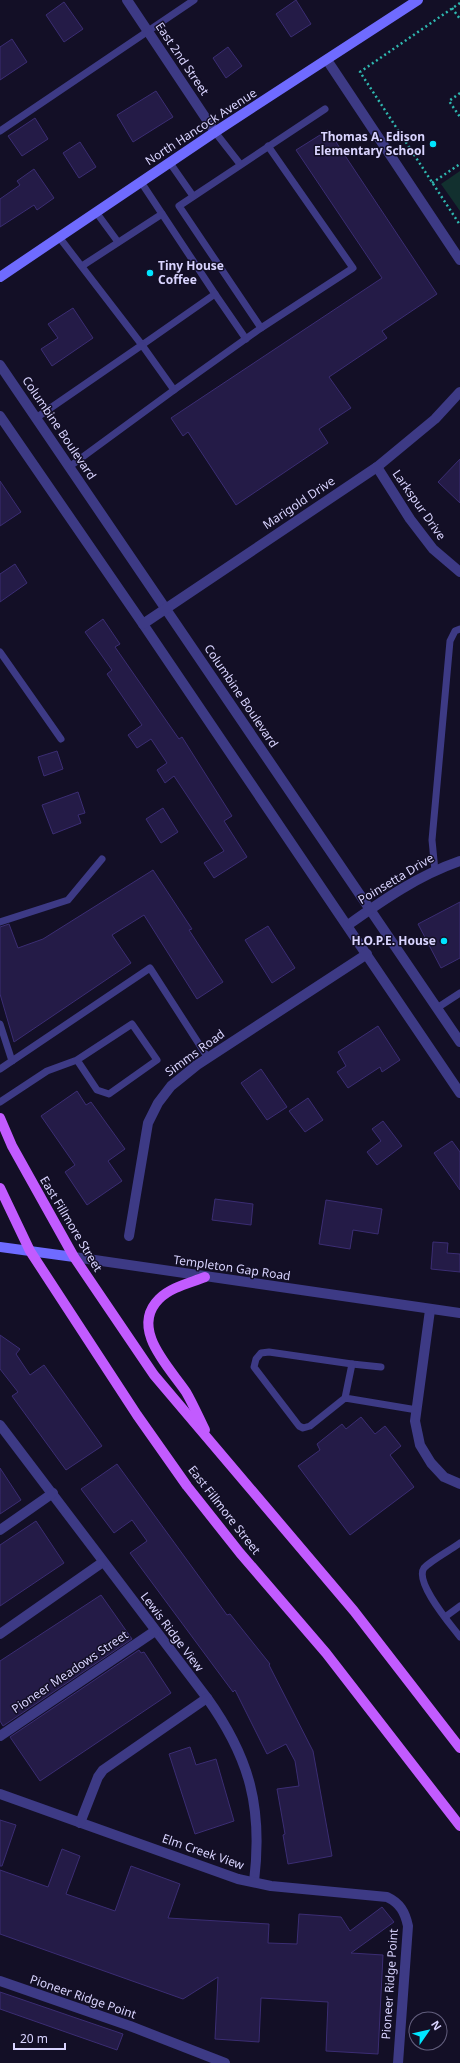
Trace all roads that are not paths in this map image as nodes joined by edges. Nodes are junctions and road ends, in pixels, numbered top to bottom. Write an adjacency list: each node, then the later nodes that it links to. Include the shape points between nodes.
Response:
1 (127, 0): 4 (street, East 2nd Street)
2 (194, 0): 4 (lane)
3 (418, 0): 5 (street, North Hancock Avenue)
4 (147, 30): 7 (lane); 8 (street, East 2nd Street)
5 (327, 60): 8 (street, North Hancock Avenue); 18 (street)
6 (325, 109): 9 (lane)
7 (0, 131)
8 (215, 132): 10 (street, North Hancock Avenue); 11 (lane)
9 (268, 146): 11 (lane); 22 (lane, via 353,268)
10 (170, 163): 12 (street, North Hancock Avenue); 13 (lane)
11 (240, 164): 13 (lane)
12 (141, 182): 14 (street, North Hancock Avenue); 15 (lane)
13 (193, 196): 22 (lane, via 179,206)
14 (96, 212): 16 (street, North Hancock Avenue); 17 (lane)
15 (162, 214): 17 (lane); 21 (lane)
16 (59, 237): 19 (lane); 20 (street, North Hancock Avenue)
17 (118, 242): 19 (lane)
18 (460, 260)
19 (82, 266): 24 (lane)
20 (0, 277)
21 (214, 294): 23 (lane); 24 (lane)
22 (261, 328): 23 (lane)
23 (246, 339): 26 (lane)
24 (142, 345): 26 (lane); 29 (lane)
25 (0, 365): 29 (street, Columbine Boulevard)
26 (174, 390): 30 (lane)
27 (460, 392): 31 (street, Marigold Drive, via 434,419)
28 (0, 416): 34 (street)
29 (36, 418): 30 (street, Columbine Boulevard)
30 (69, 467): 33 (street, Columbine Boulevard)
31 (377, 467): 32 (street, Larkspur Drive, via 410,519 433,549); 33 (street, Marigold Drive)
32 (460, 572)
33 (165, 608): 34 (street, Marigold Drive); 41 (street, Columbine Boulevard)
34 (143, 624): 43 (street)
35 (460, 629): 40 (lane, via 455,631 450,641 432,840)
36 (0, 652): 37 (lane)
37 (61, 739)
38 (102, 859): 42 (lane, via 68,900)
39 (460, 861): 40 (street, Poinsetta Drive)
40 (435, 871): 41 (street, Poinsetta Drive)
41 (370, 909): 43 (street, Poinsetta Drive); 46 (street, Columbine Boulevard)
42 (0, 922)
43 (348, 925): 44 (street)
44 (367, 954): 49 (street, Simms Road); 53 (street)
45 (460, 994): 46 (lane)
46 (437, 1008): 48 (street, Columbine Boulevard)
47 (0, 1024): 51 (lane)
48 (460, 1042)
49 (208, 1058): 51 (lane, via 150,968); 57 (street, Simms Road, via 171,1086 158,1103 148,1123)
50 (77, 1060): 50 (lane, via 132,1024 157,1060 109,1094 97,1090); 54 (lane, via 47,1071)
51 (12, 1061): 52 (lane)
52 (0, 1069)
53 (460, 1093)
54 (0, 1102)
55 (0, 1118): 60 (main road, East Fillmore Street, via 15,1152)
56 (0, 1188): 59 (main road, East Fillmore Street)
57 (129, 1236)
58 (0, 1247): 59 (street, Templeton Gap Road)
59 (30, 1251): 60 (street, Templeton Gap Road); 85 (main road, East Fillmore Street, via 187,1486 240,1553 326,1653)
60 (74, 1257): 61 (street, Templeton Gap Road); 69 (main road, East Fillmore Street, via 154,1375)
61 (205, 1277): 62 (street, Templeton Gap Road); 69 (main road, via 175,1288 158,1300 149,1317 148,1329 158,1353 186,1393)
62 (430, 1310): 63 (street, Templeton Gap Road); 67 (street)
63 (460, 1313)
64 (352, 1364): 65 (lane); 66 (lane); 66 (lane, via 269,1352 261,1353 254,1367 303,1428 310,1426)
65 (381, 1367)
66 (345, 1398): 67 (lane)
67 (417, 1410): 70 (street, via 415,1421 420,1445 444,1477)
68 (0, 1425): 71 (street, Lewis Ridge View)
69 (212, 1445): 82 (main road, East Fillmore Street, via 354,1611)
70 (460, 1484)
71 (53, 1493): 72 (street); 74 (street, Lewis Ridge View)
72 (0, 1530)
73 (460, 1543): 76 (lane, via 424,1569 421,1578 425,1588)
74 (103, 1562): 77 (street, Lewis Ridge View); 78 (street)
75 (460, 1606): 76 (lane)
76 (446, 1617): 79 (lane)
77 (155, 1631): 80 (street, Lewis Ridge View); 81 (street, Pioneer Meadows Street)
78 (0, 1634)
79 (460, 1637)
80 (207, 1698): 84 (street, via 103,1770); 86 (street, Lewis Ridge View, via 233,1739 252,1789 257,1819 258,1851)
81 (0, 1736)
82 (460, 1748)
83 (0, 1794): 84 (street, Elm Creek View)
84 (80, 1823): 86 (street, Elm Creek View, via 238,1879)
85 (460, 1826)
86 (254, 1882): 87 (street, Elm Creek View, via 271,1886 387,1897 395,1900)
87 (402, 1908): 90 (street, Pioneer Ridge Point, via 408,1926)
88 (0, 1981): 89 (street, Pioneer Ridge Point, via 130,2026)
89 (225, 2063)
90 (398, 2063)

